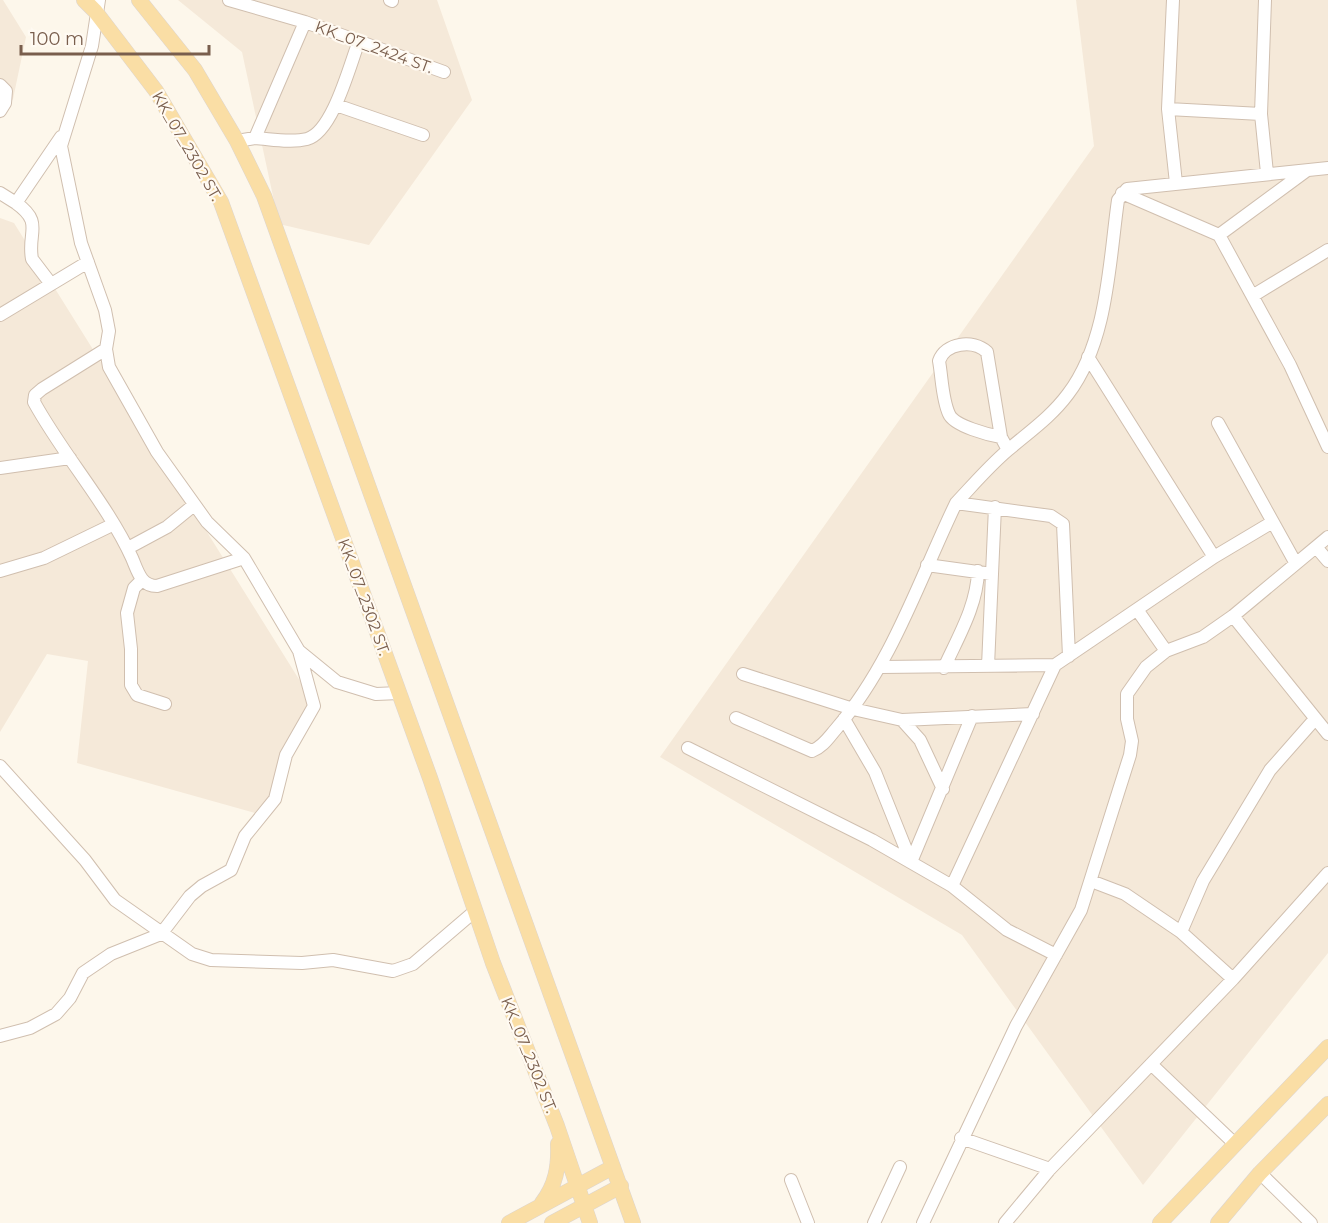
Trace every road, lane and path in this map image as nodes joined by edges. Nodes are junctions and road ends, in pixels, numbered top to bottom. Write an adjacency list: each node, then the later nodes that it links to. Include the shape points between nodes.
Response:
1 (139, 0): 18 (main road, via 195,70)
2 (229, 0): 6 (street, KK_07_2424 ST.)
3 (1173, 0): 12 (street)
4 (1265, 0): 14 (street)
5 (93, 4): 15 (street, via 92,46); 67 (main road, KK_07_2302 ST., via 156,91 221,202)
6 (258, 4): 7 (street, KK_07_2424 ST.)
7 (305, 22): 8 (street, KK_07_2424 ST.); 17 (street, KK_07_2424 ST.)
8 (359, 41): 9 (street, KK_07_2424 ST.); 11 (street)
9 (444, 72)
10 (0, 85): 13 (street, via 6,98)
11 (336, 105): 16 (street); 17 (street, via 308,139)
12 (1168, 109): 14 (street); 22 (street)
13 (0, 111)
14 (1261, 114): 21 (street)
15 (63, 133): 25 (street); 28 (street, via 62,159)
16 (423, 135)
17 (255, 138): 18 (street)
18 (237, 141): 96 (main road, via 264,196 365,471 531,946)
19 (1328, 168): 20 (street)
20 (1308, 170): 21 (street); 26 (street)
21 (1267, 173): 22 (street)
22 (1176, 183): 24 (street, via 1127,189)
23 (0, 193): 25 (street)
24 (1122, 193): 26 (street); 33 (street, via 1104,305)
25 (16, 203): 29 (street, via 31,215 32,259)
26 (1219, 235): 30 (street)
27 (1328, 250): 30 (street)
28 (88, 262): 29 (street); 32 (street, via 105,310 109,331)
29 (51, 284): 31 (street)
30 (1254, 295): 36 (street)
31 (0, 315)
32 (106, 349): 38 (street, via 35,395 34,402); 41 (street, via 109,367 157,452)
33 (1088, 357): 37 (street, via 1069,393 1034,431); 48 (street)
34 (1218, 423): 43 (street)
35 (1001, 437): 35 (street, via 987,352 982,347 964,344 947,349 939,361 949,414 958,422); 37 (street)
36 (1328, 447)
37 (1008, 450): 40 (street)
38 (70, 459): 39 (street); 44 (street)
39 (0, 468)
40 (956, 502): 42 (street); 52 (street)
41 (194, 505): 47 (street, via 167,527); 49 (street)
42 (995, 507): 55 (street); 61 (street, via 1051,516 1063,524)
43 (1271, 522): 48 (street); 51 (street)
44 (112, 525): 47 (street); 53 (street, via 44,558)
45 (1328, 537): 46 (street)
46 (1317, 547): 50 (street); 51 (street)
47 (128, 548): 56 (street)
48 (1214, 556): 57 (street)
49 (244, 558): 56 (street, via 157,586); 59 (street)
50 (1328, 561)
51 (1295, 562): 58 (street)
52 (927, 565): 54 (street); 64 (street)
53 (0, 571)
54 (978, 571): 55 (street); 65 (street, via 972,607)
55 (992, 574): 63 (street)
56 (142, 580): 68 (street, via 134,588 127,613 130,685 136,695)
57 (1138, 610): 60 (street); 61 (street)
58 (1233, 616): 60 (street, via 1203,637); 75 (street)
59 (299, 651): 67 (street, via 336,682 376,694); 86 (street, via 314,706 286,754 275,799 245,836 231,870 190,896)
60 (1166, 651): 82 (street, via 1146,667 1127,694 1130,755)
61 (1068, 656): 62 (street)
62 (1055, 665): 63 (street); 70 (street)
63 (988, 666): 65 (street)
64 (881, 667): 65 (street); 69 (street)
65 (944, 668)
66 (743, 674): 69 (street)
67 (399, 693): 84 (main road, KK_07_2302 ST.)
68 (165, 704)
69 (853, 709): 73 (street); 74 (street)
70 (1033, 714): 71 (street); 83 (street)
71 (972, 716): 74 (street); 79 (street)
72 (736, 718): 73 (street, via 812,751)
73 (844, 719): 80 (street, via 875,772)
74 (902, 720): 79 (street, via 920,740)
75 (1315, 720): 76 (street); 85 (street, via 1264,780 1203,881)
76 (1328, 734)
77 (688, 748): 80 (street, via 842,823)
78 (0, 766): 86 (street, via 85,860 115,900)
79 (944, 789): 80 (street)
80 (911, 862): 83 (street)
81 (1328, 873): 88 (street)
82 (1091, 881): 85 (street, via 1125,894); 87 (street, via 1081,910)
83 (952, 886): 87 (street, via 1007,930)
84 (475, 911): 86 (street, via 413,964 393,971 333,960 211,960 192,954); 93 (main road, KK_07_2302 ST.)
85 (1181, 932): 88 (street)
86 (161, 934): 89 (street, via 111,954 84,974 56,1014 30,1028)
87 (1056, 955): 94 (street, via 1016,1026)
88 (1233, 979): 91 (street)
89 (0, 1036)
90 (1328, 1047): 95 (main road)
91 (1151, 1064): 95 (street); 98 (street)
92 (1328, 1104): 99 (main road)
93 (557, 1126): 101 (main road, KK_07_2302 ST.); 104 (main road, via 556,1175)
94 (962, 1138): 98 (street); 111 (street)
95 (1235, 1144): 113 (main road)
96 (613, 1167): 101 (main road); 102 (main road)
97 (900, 1167): 110 (street)
98 (1050, 1169): 112 (street)
99 (1260, 1173): 114 (main road); 115 (street)
100 (791, 1180): 109 (street)
101 (576, 1186): 103 (main road, KK_07_2302 ST.); 104 (main road)
102 (621, 1186): 103 (main road); 108 (main road)
103 (584, 1206): 106 (main road); 107 (main road, KK_07_2302 ST.)
104 (538, 1207): 105 (main road)
105 (509, 1223)
106 (552, 1223)
107 (590, 1223)
108 (633, 1223)
109 (808, 1223)
110 (874, 1223)
111 (923, 1223)
112 (1005, 1223)
113 (1160, 1223)
114 (1218, 1223)
115 (1311, 1223)

